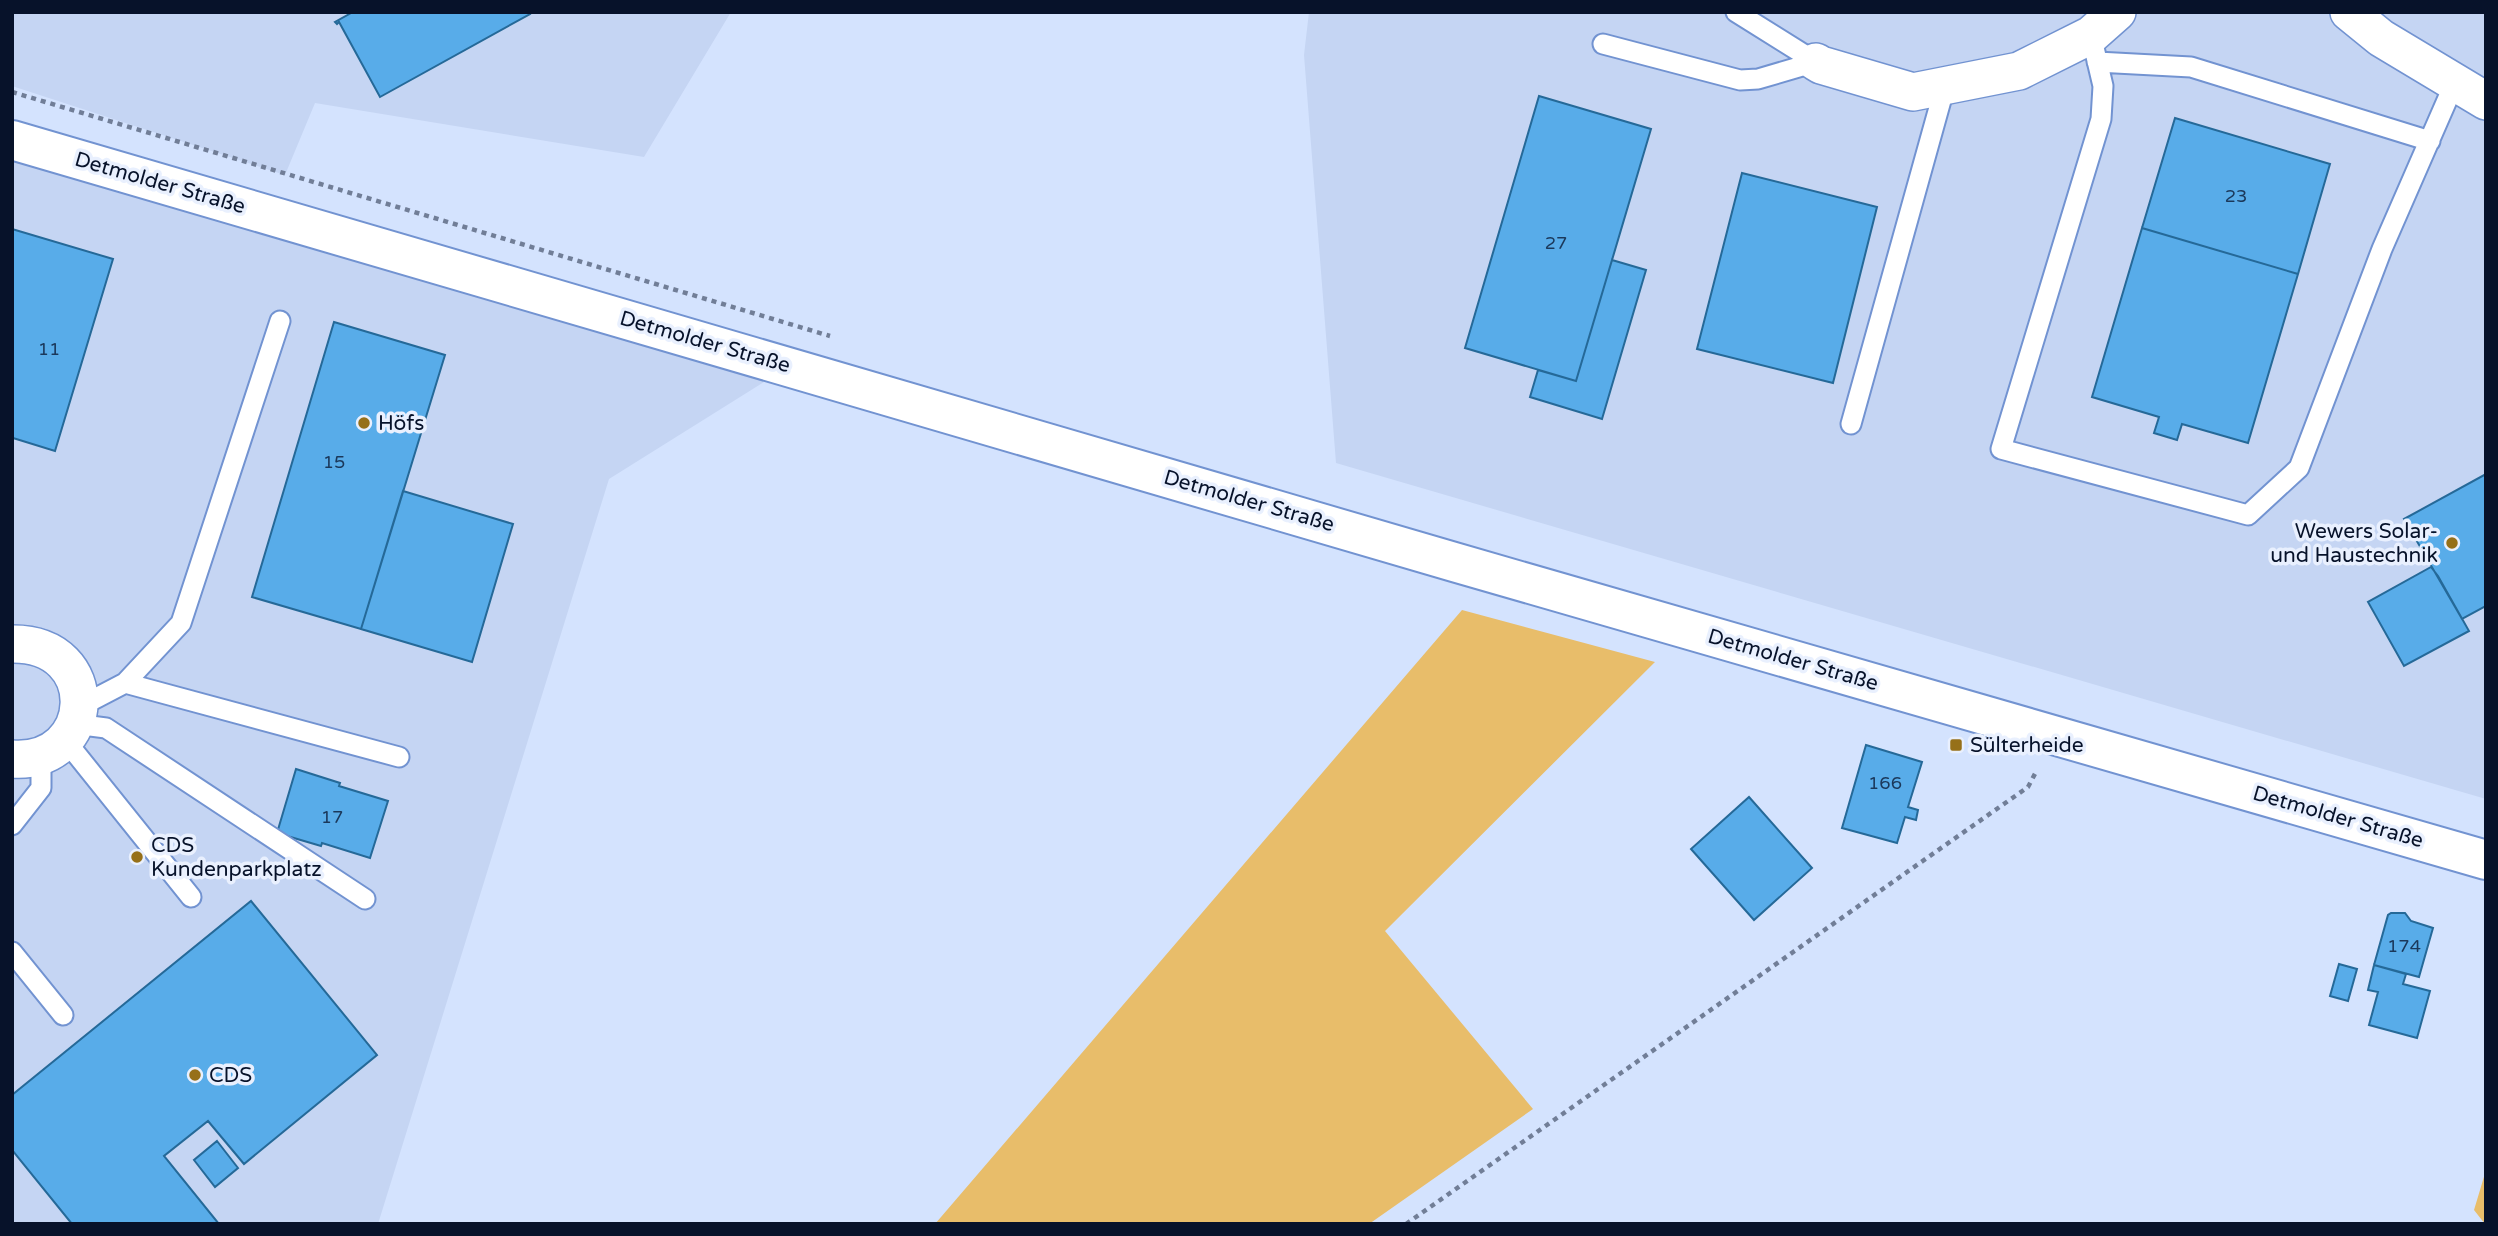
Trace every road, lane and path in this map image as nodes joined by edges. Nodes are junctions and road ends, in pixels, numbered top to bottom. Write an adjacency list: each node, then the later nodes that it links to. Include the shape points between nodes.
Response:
1 (1736, 12): 5 (lane)
2 (2349, 12): 7 (street, via 2381,38)
3 (2102, 37): 6 (street, via 2019,71); 9 (lane); 9 (lane, via 2101,120 2001,449 2248,516 2300,468 2382,249)
4 (1604, 44): 5 (lane, via 1740,80)
5 (1816, 62): 6 (street, via 1913,92)
6 (1945, 86): 11 (lane)
7 (2470, 92): 9 (lane)
8 (12, 140): 14 (main road, Detmolder Straße)
9 (2430, 141)
10 (280, 321): 13 (lane, via 181,623)
11 (1851, 424)
12 (12, 644): 15 (street, via 45,648 72,672 78,689)
13 (125, 683): 15 (lane); 16 (lane)
14 (2056, 736): 18 (main road, Detmolder Straße); 23 (path, via 2028,787)
15 (55, 737): 17 (lane, via 41,788); 19 (lane); 20 (lane, via 106,728)
16 (399, 757)
17 (12, 825)
18 (2486, 860)
19 (191, 897)
20 (365, 899)
21 (12, 952): 22 (lane)
22 (63, 1014)
23 (1406, 1224)

